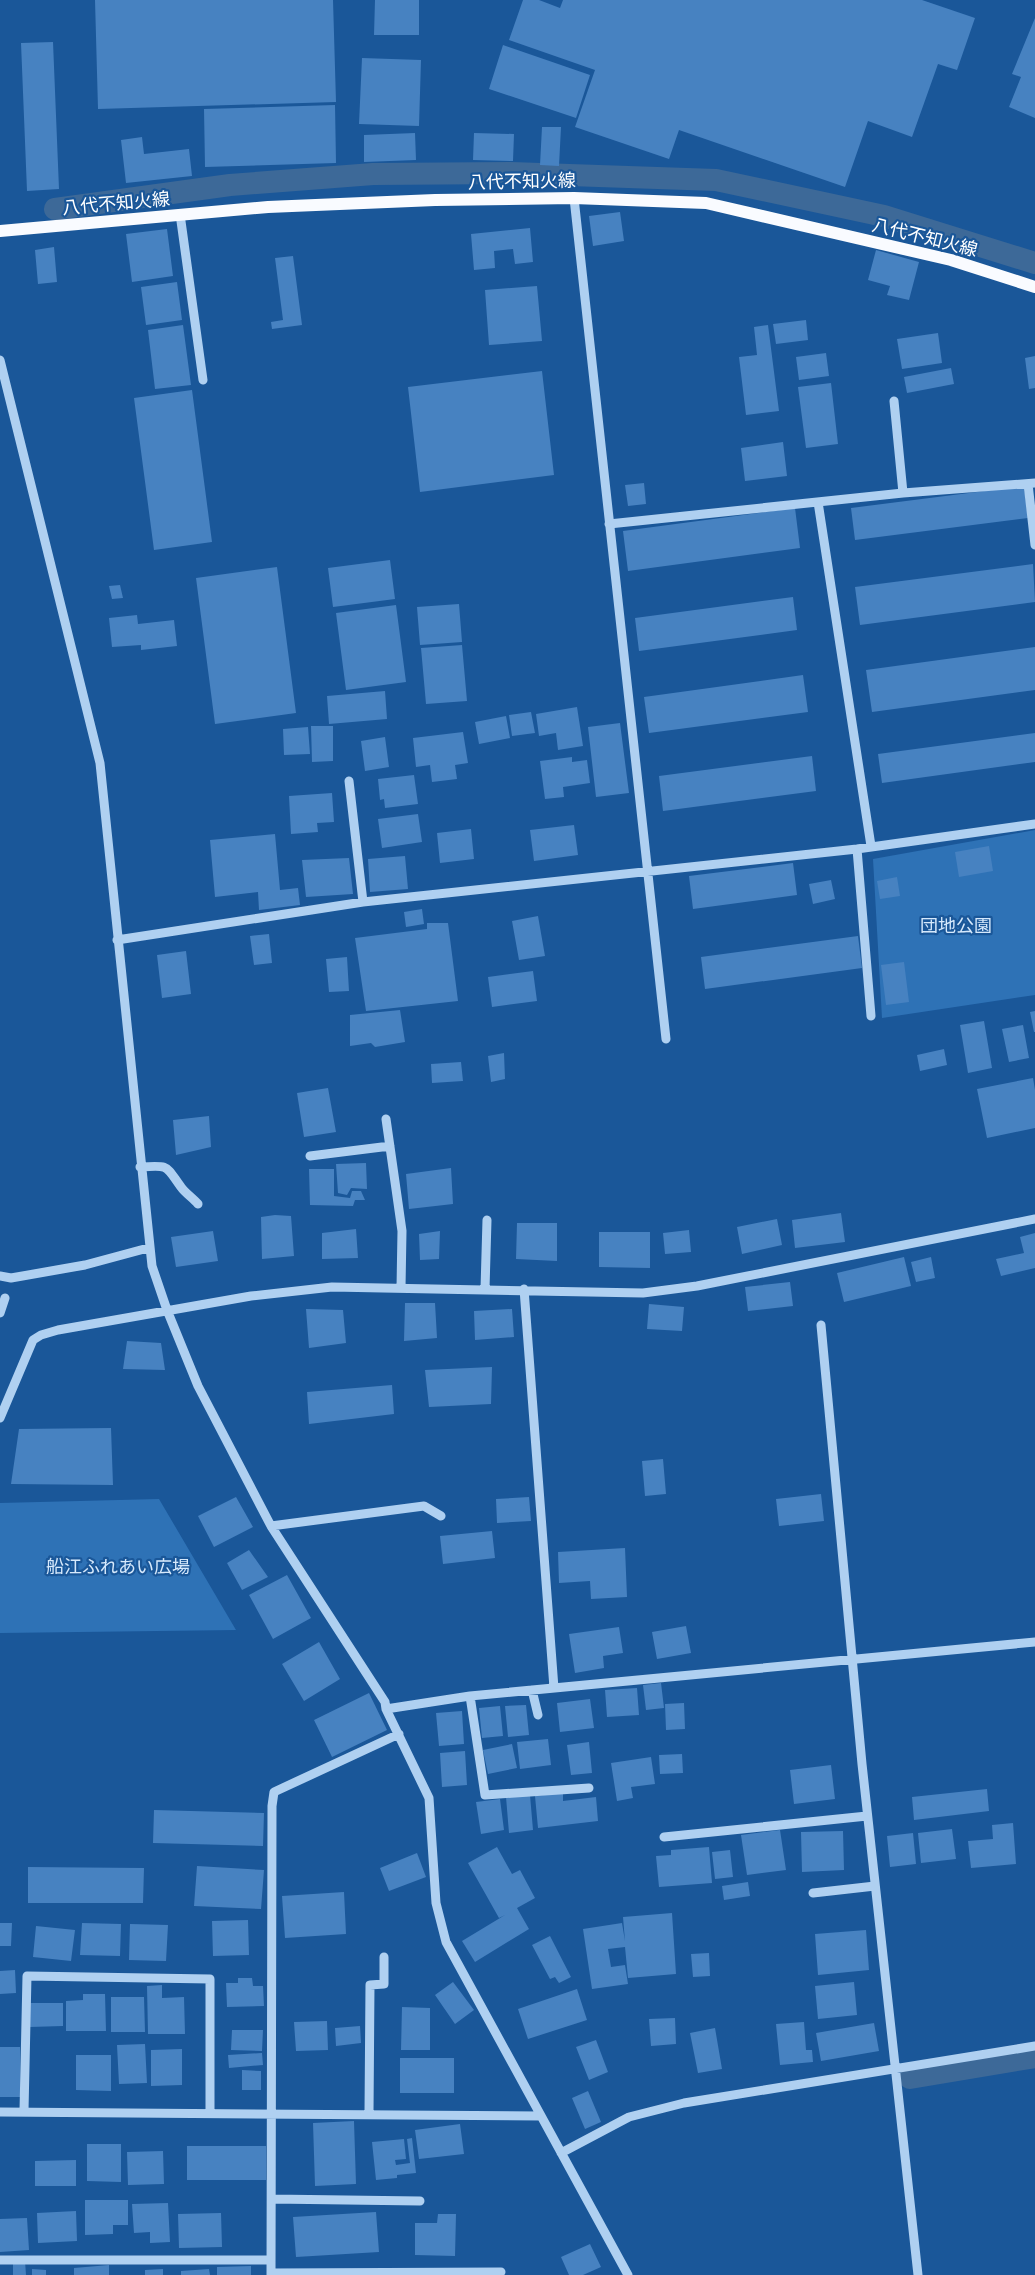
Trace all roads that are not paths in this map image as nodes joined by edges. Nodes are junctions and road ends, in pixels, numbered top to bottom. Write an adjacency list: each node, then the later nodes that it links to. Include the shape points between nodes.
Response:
1 (574, 198): 2 (main road, 八代不知火線, via 268,206); 4 (main road, 八代不知火線, via 706,203 951,260); 11 (street)
2 (180, 214): 3 (main road, 八代不知火線); 6 (street)
3 (0, 232)
4 (1035, 287)
5 (0, 360): 19 (street, via 100,763)
6 (203, 380)
7 (894, 401): 9 (street)
8 (1032, 484): 9 (street); 12 (street)
9 (903, 493): 10 (street)
10 (818, 502): 11 (street); 15 (street)
11 (609, 524): 17 (street)
12 (1035, 545)
13 (349, 781): 18 (street)
14 (1035, 824): 15 (street)
15 (871, 846): 16 (street)
16 (858, 850): 17 (street); 20 (street)
17 (647, 871): 18 (street); 21 (street)
18 (363, 902): 19 (street)
19 (117, 940): 25 (street)
20 (871, 1016)
21 (666, 1039)
22 (386, 1119): 23 (street)
23 (390, 1146): 24 (street); 31 (street, via 402,1231)
24 (310, 1156)
25 (140, 1167): 26 (street, via 169,1168 181,1188); 29 (street)
26 (198, 1204)
27 (1035, 1219): 33 (street, via 688,1287 643,1293)
28 (487, 1220): 32 (street)
29 (148, 1248): 30 (street, via 85,1265 11,1278); 35 (street)
30 (0, 1276)
31 (401, 1288): 32 (street); 35 (street, via 332,1287)
32 (485, 1289): 33 (street)
33 (524, 1289): 43 (street)
34 (5, 1298): 36 (street)
35 (167, 1310): 38 (street, via 41,1335 33,1340); 40 (street, via 198,1386)
36 (0, 1313)
37 (821, 1325): 42 (street)
38 (0, 1418)
39 (441, 1516): 40 (street, via 424,1506)
40 (271, 1526): 46 (street, via 386,1702)
41 (1035, 1642): 42 (street)
42 (852, 1660): 43 (street); 50 (street)
43 (554, 1688): 44 (street)
44 (532, 1690): 45 (street); 47 (street)
45 (470, 1696): 46 (street); 49 (street, via 485,1795)
46 (386, 1709): 48 (street)
47 (538, 1715)
48 (400, 1734): 61 (street, via 274,1792); 62 (street, via 429,1798 436,1903 446,1942)
49 (588, 1788)
50 (868, 1816): 51 (street); 52 (street)
51 (664, 1837)
52 (875, 1886): 53 (street); 56 (street)
53 (813, 1894)
54 (384, 1957): 60 (street, via 384,1984 370,1985)
55 (1035, 2046): 56 (street)
56 (896, 2068): 63 (street, via 684,2103 629,2117); 71 (street)
57 (0, 2112): 58 (street)
58 (24, 2112): 59 (street); 59 (street, via 27,1976 210,1979)
59 (210, 2113): 61 (street)
60 (369, 2113): 61 (street); 62 (street)
61 (273, 2114): 64 (street)
62 (541, 2116): 63 (street)
63 (561, 2153): 70 (street)
64 (272, 2200): 65 (street); 67 (street)
65 (420, 2202)
66 (0, 2260): 67 (street)
67 (271, 2260): 69 (street)
68 (501, 2272): 69 (street)
69 (271, 2274)
70 (628, 2275)
71 (918, 2275)

